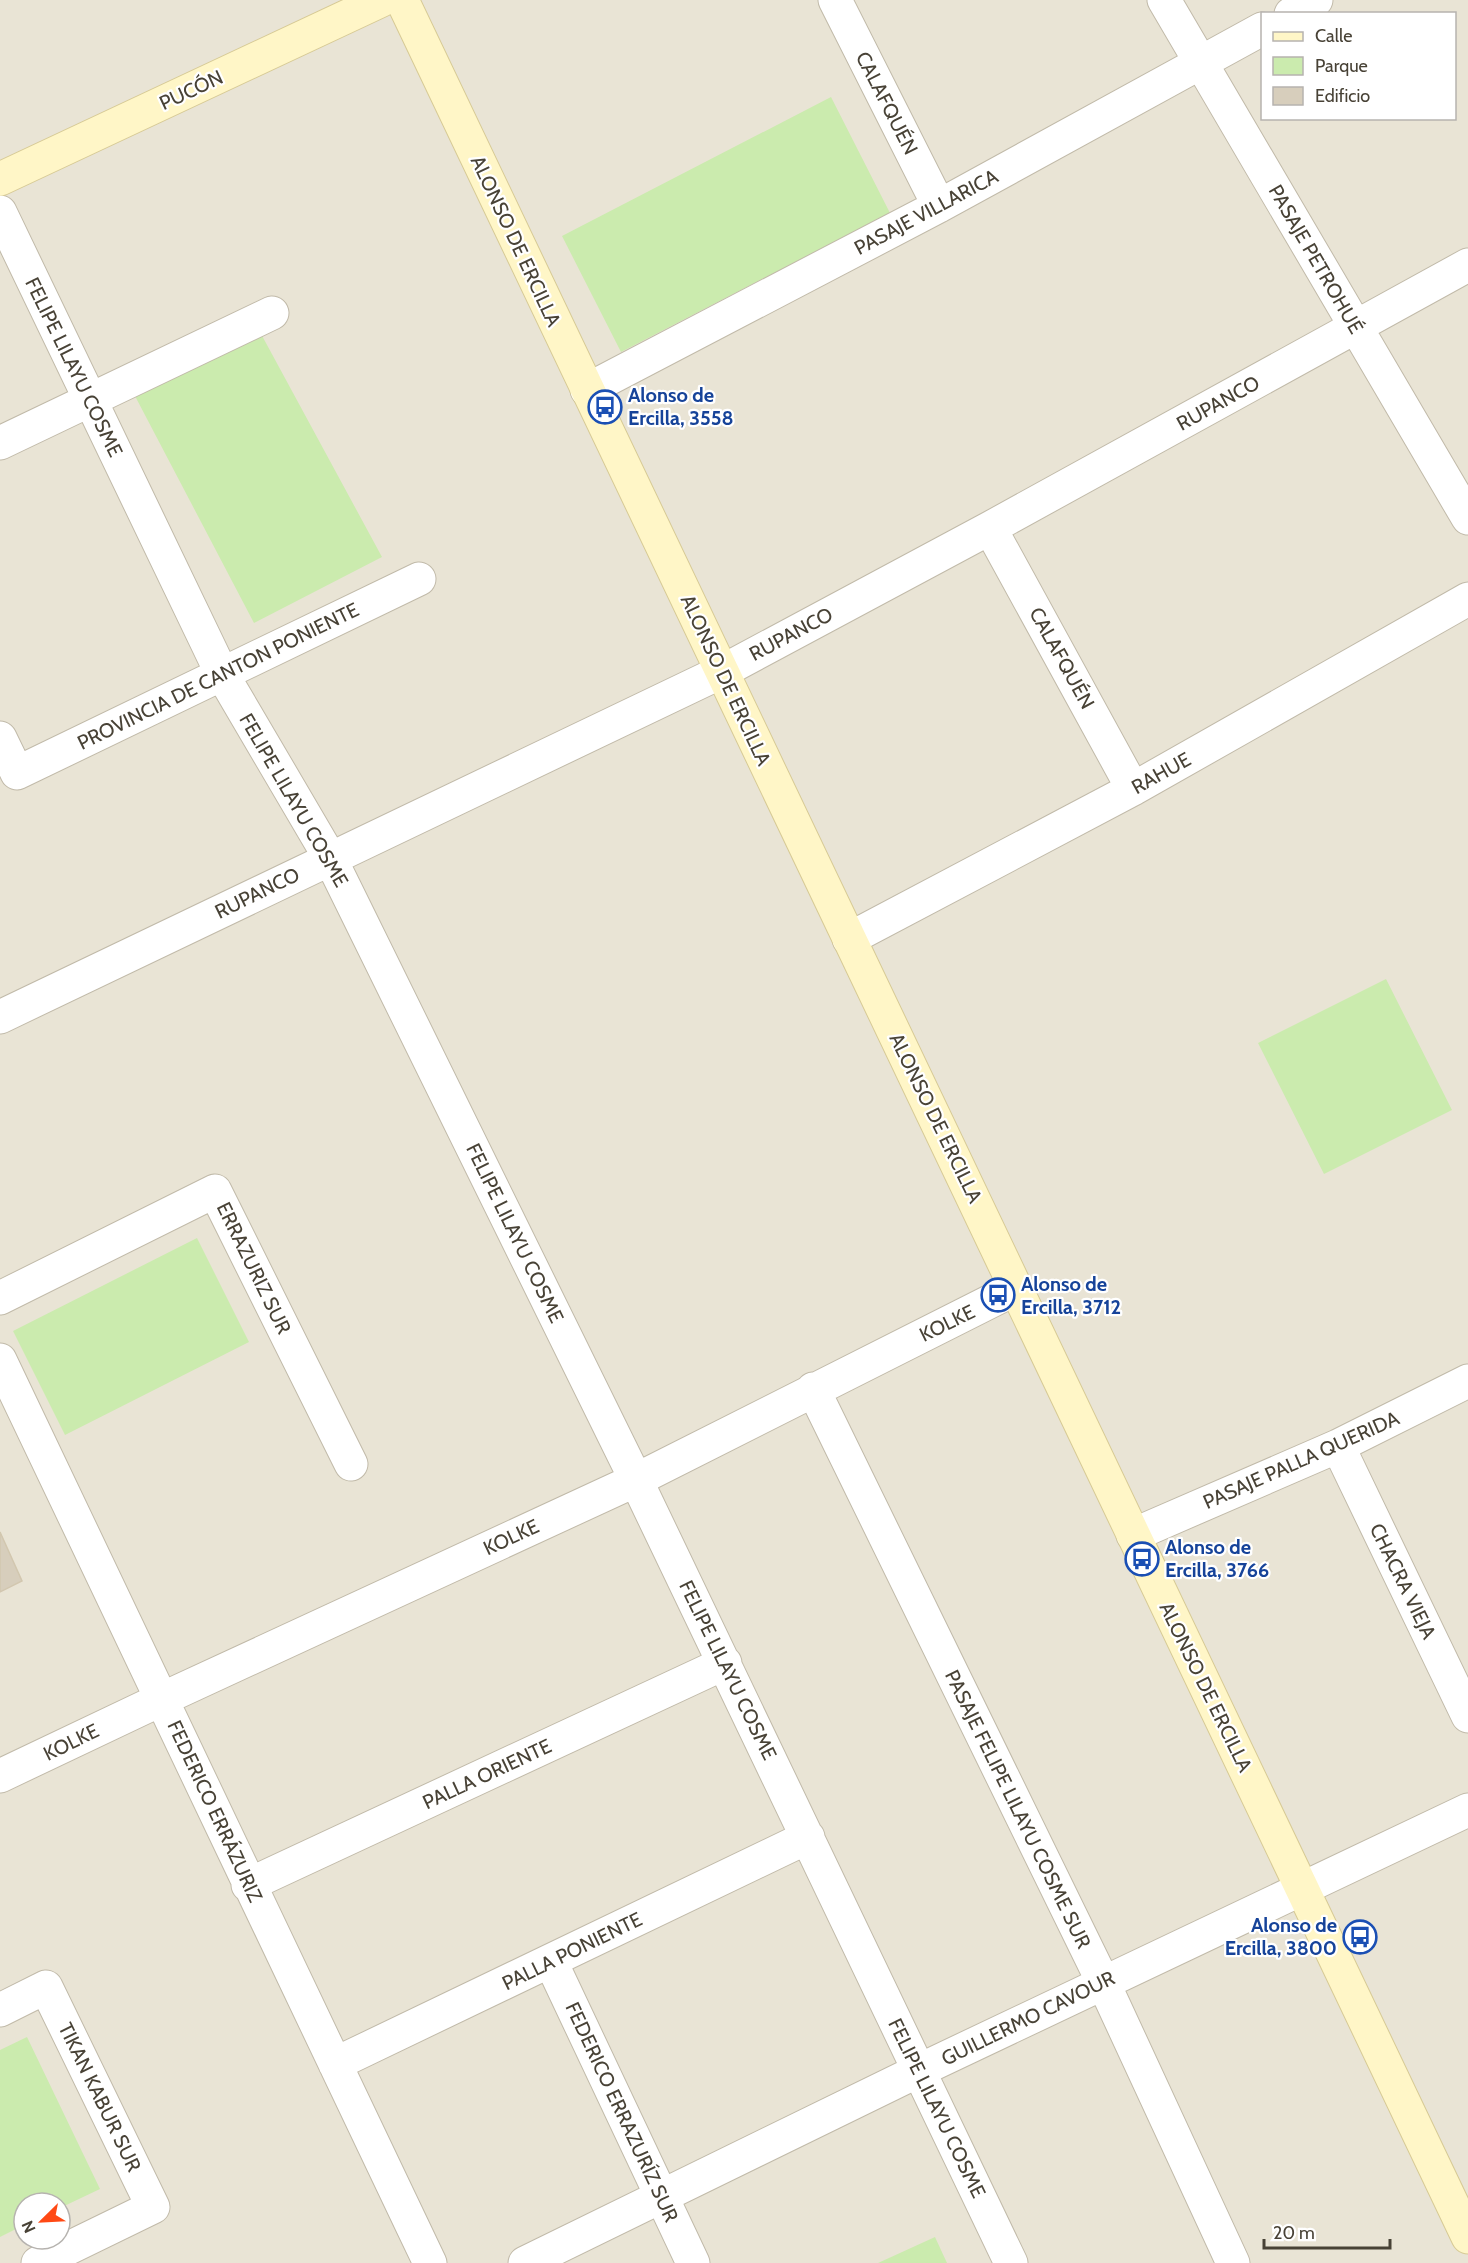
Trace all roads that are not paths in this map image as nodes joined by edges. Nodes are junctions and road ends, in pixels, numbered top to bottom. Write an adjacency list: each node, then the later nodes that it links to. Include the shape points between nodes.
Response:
1 (382, 0): 9 (street, PUCÓN)
2 (402, 0): 15 (street, ALONSO DE ERCILLA)
3 (835, 0): 10 (street, CALAFQUÉN)
4 (1164, 0): 8 (street, PASAJE PETROHUÉ)
5 (1316, 0): 6 (street)
6 (1295, 12)
7 (1261, 30): 8 (street, PASAJE VILLARICA)
8 (1201, 63): 10 (street, PASAJE VILLARICA); 14 (street, PASAJE PETROHUÉ)
9 (0, 179)
10 (939, 206): 15 (street, PASAJE VILLARICA)
11 (0, 212): 16 (street, FELIPE LILAYU COSME)
12 (1468, 265): 14 (street, RUPANCO)
13 (272, 313): 16 (street)
14 (1355, 328): 18 (street, PASAJE PETROHUÉ); 19 (street, RUPANCO)
15 (587, 390): 22 (street, ALONSO DE ERCILLA)
16 (90, 400): 17 (street); 23 (street, FELIPE LILAYU COSME)
17 (0, 443)
18 (1468, 518)
19 (990, 528): 22 (street, RUPANCO); 25 (street, CALAFQUÉN)
20 (419, 579): 23 (street, PROVINCIA DE CANTON PONIENTE)
21 (1468, 599): 25 (street, RAHUE)
22 (723, 671): 26 (street, RUPANCO); 27 (street, ALONSO DE ERCILLA)
23 (222, 674): 24 (street, PROVINCIA DE CANTON PONIENTE, via 16,773); 26 (street, FELIPE LILAYU COSME)
24 (0, 738)
25 (1133, 789): 27 (street, RAHUE)
26 (330, 858): 28 (street, RUPANCO); 36 (street, FELIPE LILAYU COSME)
27 (849, 939): 29 (street, ALONSO DE ERCILLA)
28 (0, 1017)
29 (1017, 1288): 33 (street, KOLKE); 37 (street, ALONSO DE ERCILLA)
30 (0, 1298): 35 (street, ERRAZURIZ SUR, via 215,1191)
31 (0, 1359): 39 (street, FEDERICO ERRÁZURIZ)
32 (1468, 1381): 34 (street, PASAJE PALLA QUERIDA)
33 (813, 1389): 36 (street, KOLKE); 47 (street, PASAJE FELIPE LILAYU COSME SUR)
34 (1338, 1446): 37 (street, PASAJE PALLA QUERIDA); 40 (street, CHACRA VIEJA)
35 (351, 1464)
36 (636, 1480): 38 (street, FELIPE LILAYU COSME); 39 (street, KOLKE)
37 (1133, 1535): 45 (street, ALONSO DE ERCILLA)
38 (725, 1663): 43 (street, FELIPE LILAYU COSME); 44 (street, PALLA ORIENTE)
39 (162, 1699): 41 (street, KOLKE); 44 (street, FEDERICO ERRÁZURIZ)
40 (1468, 1716)
41 (0, 1776)
42 (1468, 1810): 45 (street, GUILLERMO CAVOUR)
43 (808, 1837): 46 (street, PALLA PONIENTE); 50 (street, FELIPE LILAYU COSME)
44 (248, 1885): 49 (street, FEDERICO ERRÁZURIZ)
45 (1301, 1888): 47 (street, GUILLERMO CAVOUR); 52 (street, ALONSO DE ERCILLA)
46 (551, 1962): 49 (street, PALLA PONIENTE); 51 (street, FEDERICO ERRAZURÍZ SUR)
47 (1103, 1982): 50 (street, GUILLERMO CAVOUR); 58 (street, PASAJE FELIPE LILAYU COSME SUR)
48 (0, 2010): 53 (street, TIKAN KABUR SUR, via 46,1987 153,2207)
49 (335, 2064): 54 (street, FEDERICO ERRÁZURIZ)
50 (918, 2071): 51 (street, GUILLERMO CAVOUR); 57 (street, FELIPE LILAYU COSME)
51 (661, 2197): 55 (street, GUILLERMO CAVOUR); 56 (street, FEDERICO ERRAZURÍZ SUR)
52 (1468, 2237)
53 (39, 2263)
54 (430, 2263)
55 (525, 2263)
56 (693, 2263)
57 (1011, 2263)
58 (1233, 2263)

